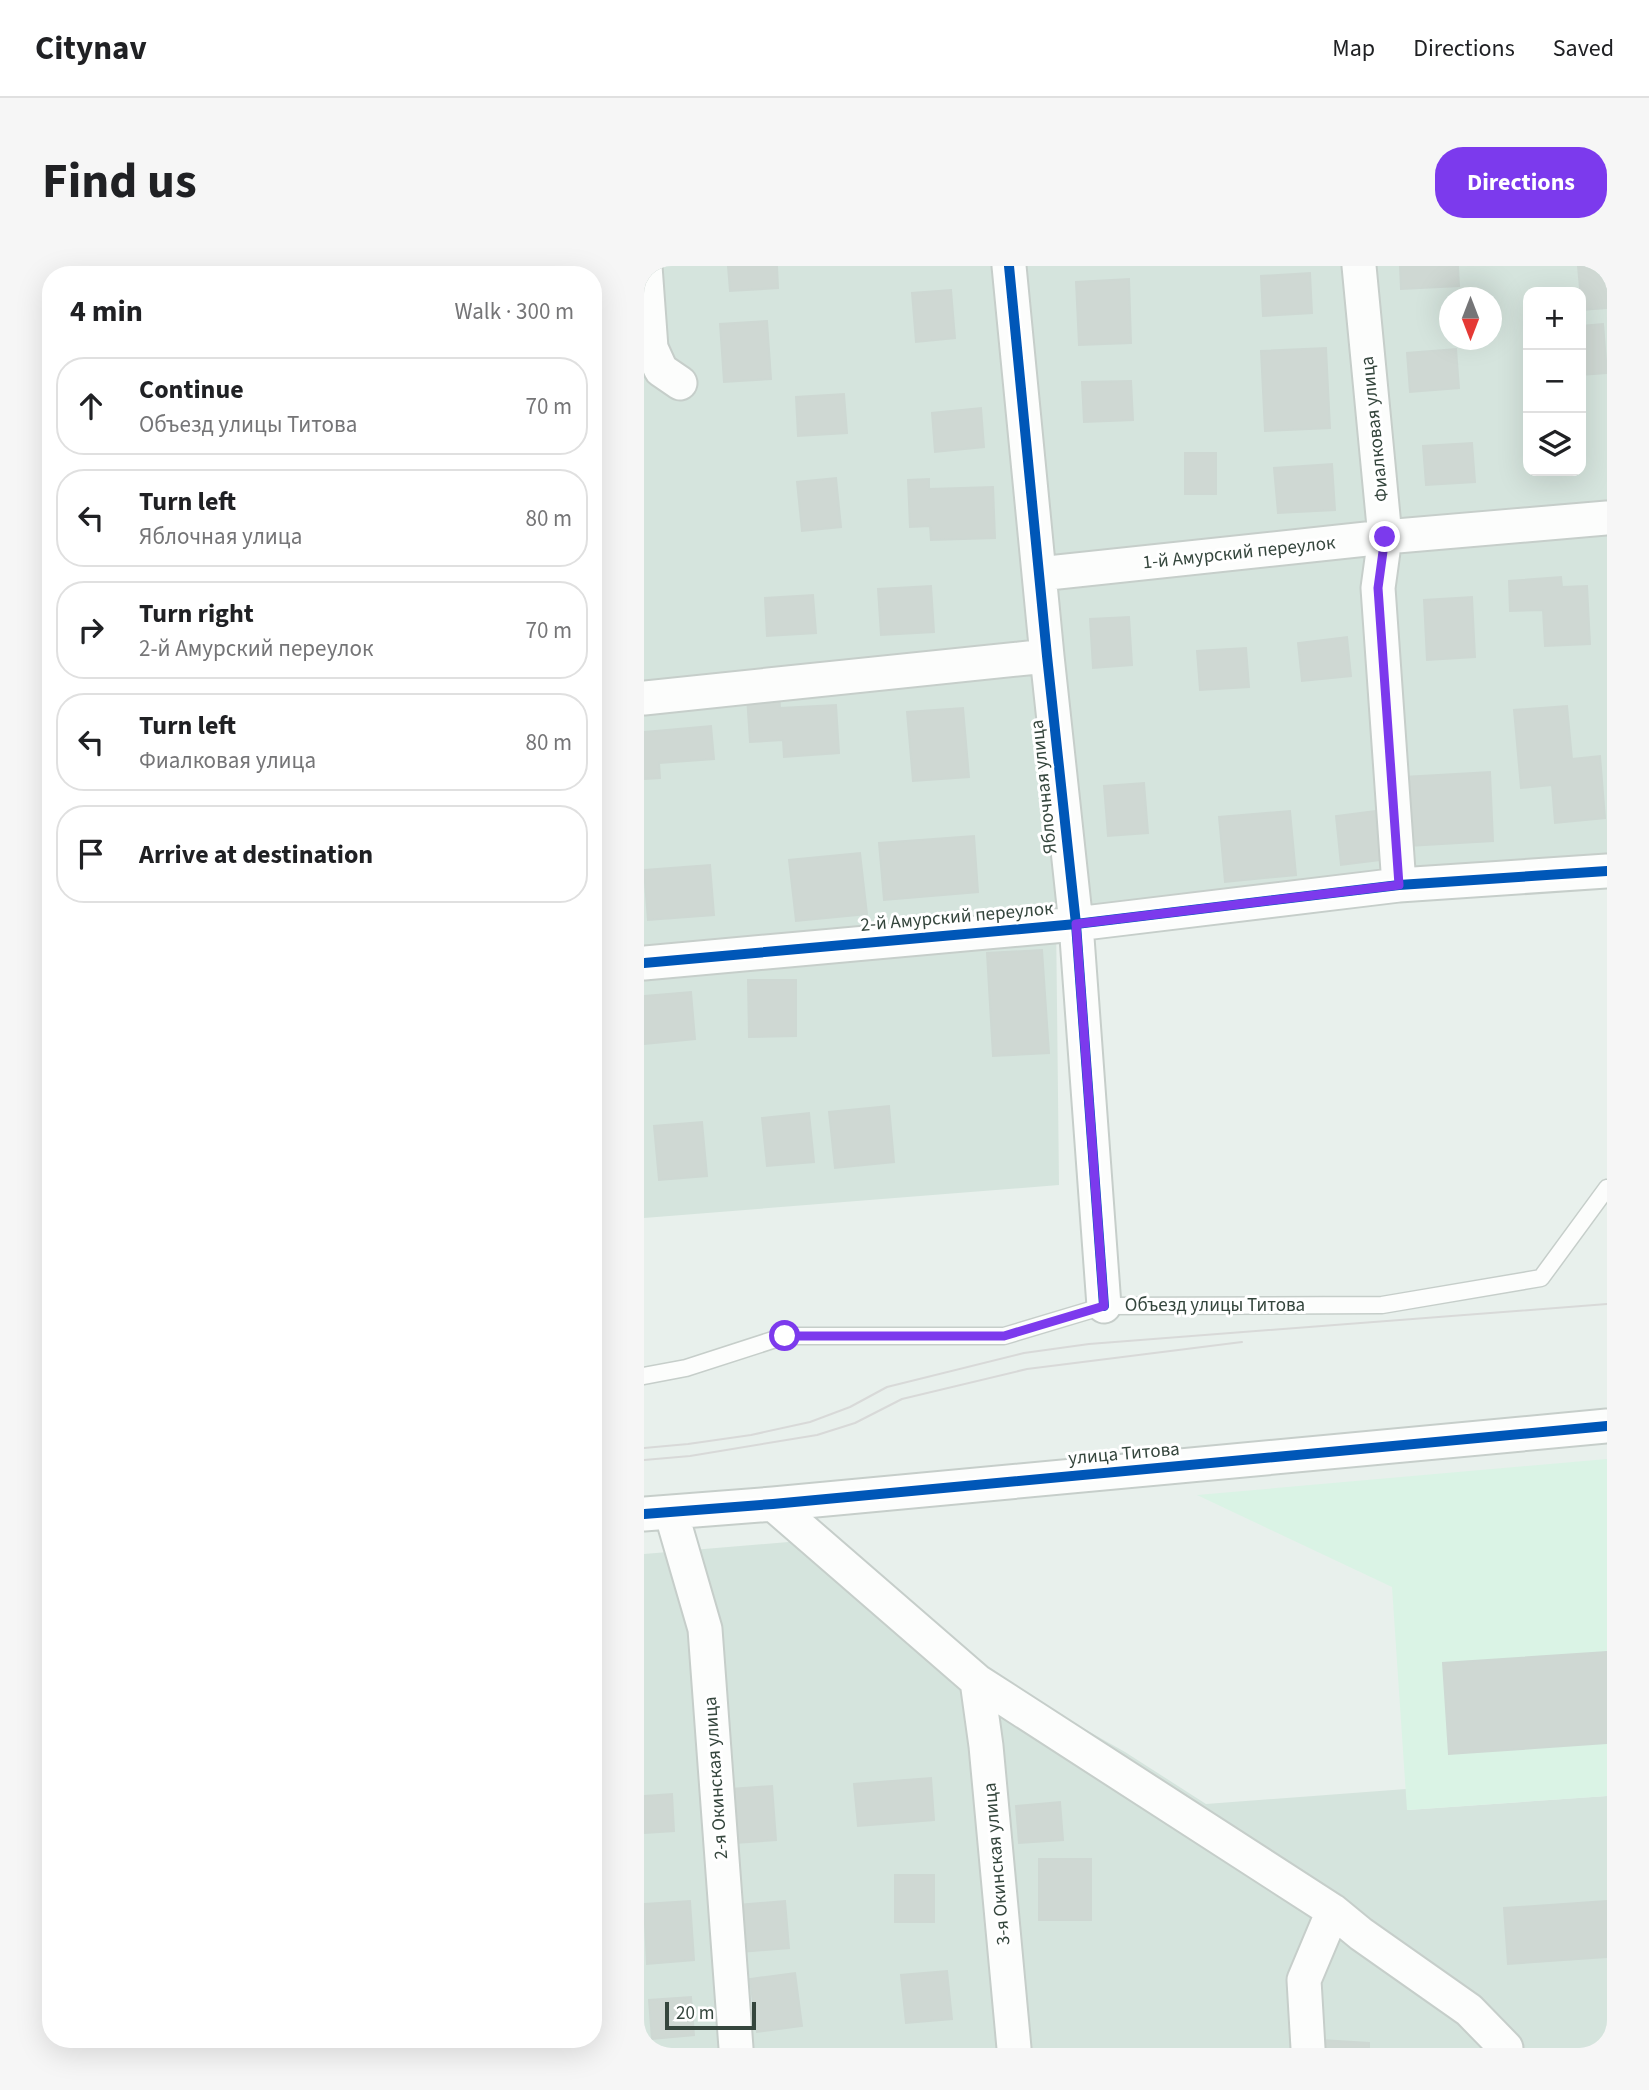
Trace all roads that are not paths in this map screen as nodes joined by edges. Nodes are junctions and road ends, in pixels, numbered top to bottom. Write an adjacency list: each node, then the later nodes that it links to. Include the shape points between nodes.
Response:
1 (645, 266): 4 (street, via 651,348 661,370)
2 (1009, 266): 7 (street, Яблочная улица)
3 (1359, 266): 6 (street, Фиалковая улица)
4 (680, 383)
5 (1607, 518): 6 (street, 1-й Амурский переулок)
6 (1385, 537): 7 (street, 1-й Амурский переулок); 11 (street, Фиалковая улица, via 1378,588)
7 (1039, 574): 8 (street, Яблочная улица)
8 (1047, 656): 9 (street); 12 (street, Яблочная улица)
9 (644, 698)
10 (1607, 871): 11 (street, 2-й Амурский переулок)
11 (1399, 885): 12 (street, 2-й Амурский переулок)
12 (1076, 924): 13 (street, 2-й Амурский переулок); 15 (street, Яблочная улица)
13 (644, 963)
14 (1607, 1188): 15 (lane, Объезд улицы Титова, via 1541,1278 1382,1305)
15 (1104, 1306): 16 (lane, Объезд улицы Титова, via 1004,1336 785,1336)
16 (644, 1376)
17 (1607, 1426): 18 (street, улица Титова)
18 (773, 1504): 19 (street, улица Титова); 20 (street)
19 (657, 1513): 22 (street, 2-я Окинская улица, via 705,1629)
20 (978, 1681): 21 (street); 23 (street, 3-я Окинская улица)
21 (1333, 1911): 24 (street, via 1304,1980); 25 (street, via 1469,2010)
22 (736, 2048)
23 (1014, 2048)
24 (1308, 2048)
25 (1506, 2048)

